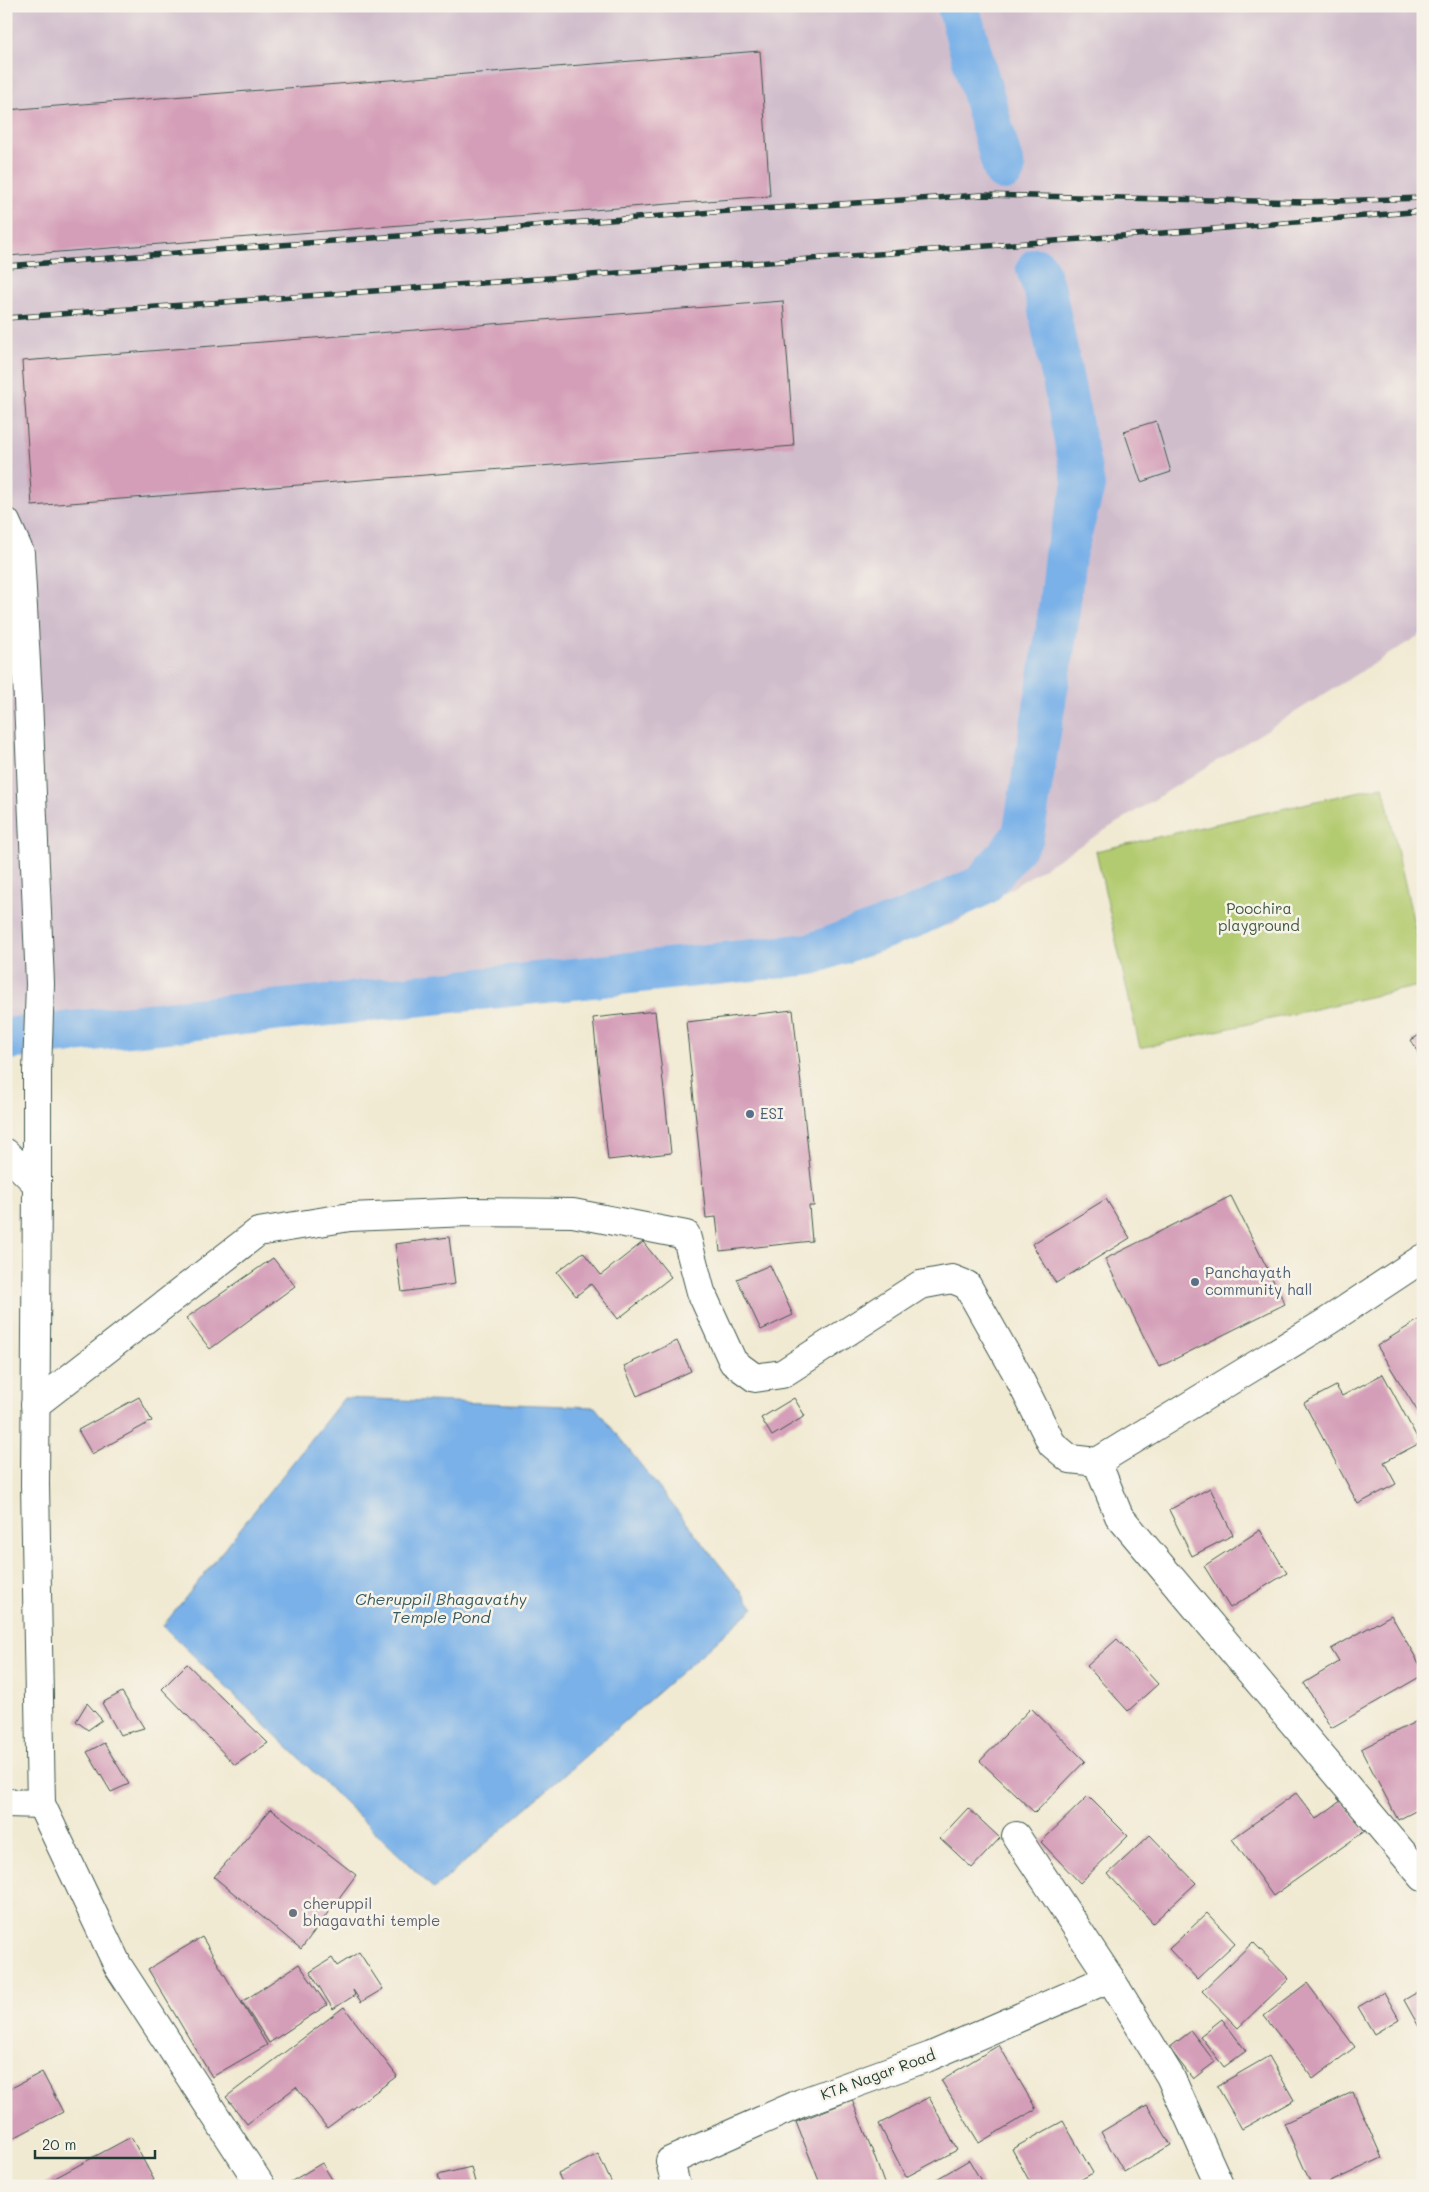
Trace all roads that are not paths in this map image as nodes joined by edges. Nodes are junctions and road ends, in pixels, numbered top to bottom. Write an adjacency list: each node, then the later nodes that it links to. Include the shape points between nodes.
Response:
1 (6, 522): 3 (street, via 20,553 40,984)
2 (6, 1153): 3 (street)
3 (37, 1184): 5 (street)
4 (1423, 1258): 6 (street, via 1328,1321)
5 (35, 1405): 6 (street, via 258,1232 350,1217 468,1212 573,1213 686,1235 701,1292 733,1362 755,1378 782,1374 920,1285 952,1279 967,1285 1052,1444 1070,1458); 8 (street)
6 (1097, 1462): 10 (street, via 1119,1516)
7 (6, 1803): 8 (street)
8 (41, 1804): 13 (street, via 118,1966)
9 (1016, 1836): 11 (street)
10 (1420, 1869)
11 (1110, 1978): 12 (street, via 1170,2076); 14 (street, KTA Nagar Road, via 931,2056 801,2103 670,2161)
12 (1214, 2184)
13 (261, 2186)
14 (676, 2186)

